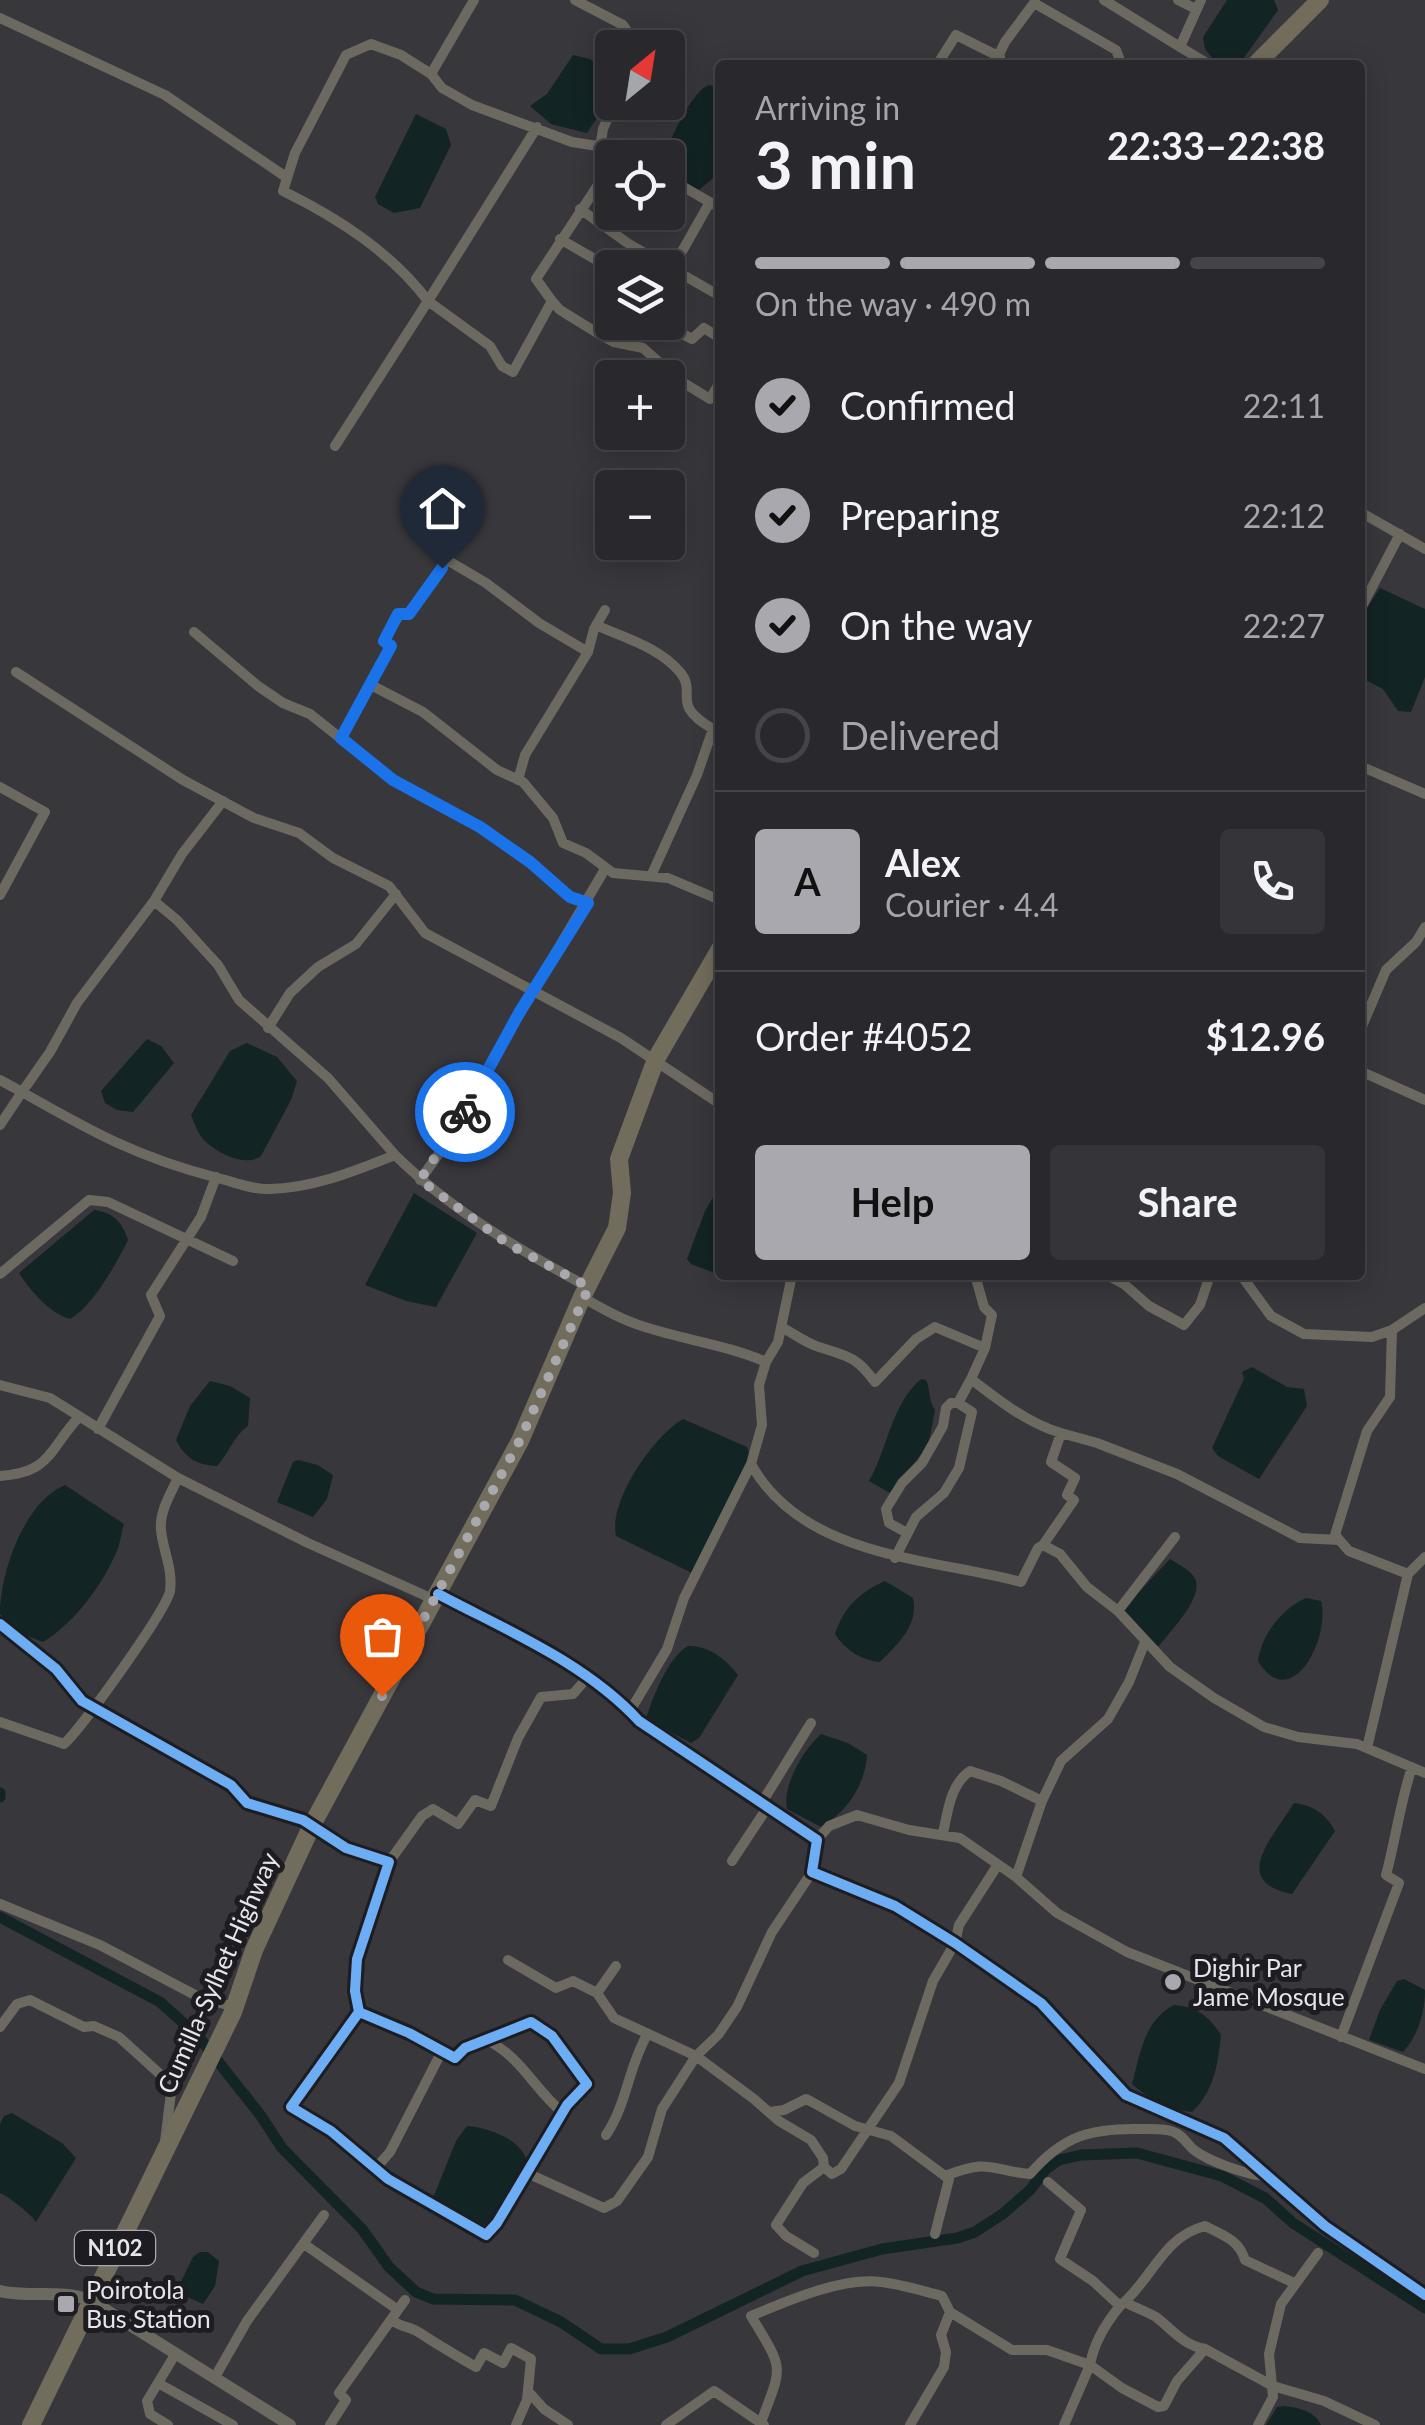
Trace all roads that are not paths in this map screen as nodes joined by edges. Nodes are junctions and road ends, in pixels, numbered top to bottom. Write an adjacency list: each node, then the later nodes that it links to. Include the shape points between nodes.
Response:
1 (474, 0): 18 (street)
2 (575, 0): 10 (street)
3 (1104, 0): 7 (street)
4 (1178, 0): 8 (street)
5 (1320, 0): 17 (highway)
6 (1034, 2): 14 (street); 15 (street, via 1116,50)
7 (1124, 5): 11 (street, via 1132,20)
8 (1198, 5): 11 (street)
9 (0, 18): 21 (street, via 165,95)
10 (627, 30)
11 (1180, 47): 16 (street)
12 (940, 60): 13 (street, via 956,34)
13 (995, 60)
14 (997, 60)
15 (1120, 60)
16 (1202, 60)
17 (1261, 60)
18 (431, 74): 19 (street, via 472,105); 21 (street, via 385,47 371,44 346,55)
19 (537, 126): 20 (street); 33 (street)
20 (595, 147)
21 (286, 177): 33 (street, via 283,191 361,235)
22 (595, 185): 25 (street)
23 (685, 188): 24 (street)
24 (715, 205): 28 (street)
25 (580, 210): 26 (street); 27 (street)
26 (560, 240): 29 (street); 32 (street, via 536,279)
27 (637, 250)
28 (685, 250)
29 (595, 260)
30 (685, 280): 31 (street)
31 (715, 294)
32 (552, 300): 33 (street, via 513,372 490,346); 36 (street, via 598,334 643,348 710,398)
33 (428, 301): 37 (street)
34 (715, 335): 35 (street, via 704,328 692,340)
35 (685, 336)
36 (715, 390)
37 (335, 446)
38 (1365, 515): 39 (street)
39 (1400, 534): 40 (street); 41 (street)
40 (1425, 549)
41 (1365, 600)
42 (606, 610): 43 (street)
43 (596, 626): 45 (street); 48 (street, via 662,655 684,678 692,715)
44 (194, 632): 50 (street, via 258,686)
45 (588, 652): 47 (street, via 447,560 409,614 398,614 384,641 389,653); 52 (street, via 533,739)
46 (16, 672): 55 (street)
47 (371, 685): 50 (street); 52 (street, via 423,712)
48 (715, 727)
49 (715, 730): 57 (street)
50 (341, 738): 62 (street, via 393,780 480,827 570,897)
51 (1365, 768): 54 (street)
52 (518, 780): 56 (street, via 552,818 562,843)
53 (0, 787): 59 (street, via 45,812)
54 (1425, 794)
55 (223, 801): 58 (street, via 299,833); 61 (street)
56 (605, 869): 57 (street); 62 (street)
57 (651, 876): 60 (street)
58 (396, 894): 65 (street, via 425,934); 67 (street, via 356,944 290,992)
59 (0, 895)
60 (715, 898)
61 (154, 900): 67 (street); 71 (street, via 77,1003)
62 (588, 903): 65 (street)
63 (1425, 927): 66 (street, via 1386,970)
64 (715, 958): 68 (highway, Cumilla-Sylhet Highway / N102)
65 (534, 989): 68 (street); 77 (street)
66 (1365, 1018)
67 (268, 1028): 75 (street, via 328,1078)
68 (656, 1059): 72 (street); 86 (highway, Cumilla-Sylhet Highway / N102, via 619,1159 617,1228)
69 (1365, 1073): 73 (street)
70 (0, 1080): 71 (street)
71 (22, 1092): 74 (street); 76 (street, via 106,1140)
72 (715, 1100)
73 (1425, 1100)
74 (0, 1124)
75 (395, 1155): 76 (street, via 330,1180 267,1190); 77 (street)
76 (216, 1177): 78 (street)
77 (420, 1180): 86 (street)
78 (188, 1238): 79 (street); 80 (street, via 108,1202 88,1200); 96 (street, via 152,1295 160,1316)
79 (233, 1262)
80 (0, 1274)
81 (791, 1280): 88 (street)
82 (976, 1280): 90 (street, via 992,1315)
83 (1116, 1280): 84 (street, via 1184,1325)
84 (1208, 1280)
85 (1246, 1280): 89 (street, via 1272,1316 1304,1334 1360,1338)
86 (585, 1292): 91 (street, via 616,1317); 108 (highway, Cumilla-Sylhet Highway / N102, via 520,1440)
87 (1425, 1308): 89 (street)
88 (781, 1327): 90 (street, via 850,1356 875,1382 935,1328); 91 (street)
89 (1392, 1330): 103 (street, via 1390,1397 1368,1431 1335,1535)
90 (985, 1348): 92 (street)
91 (766, 1362): 98 (street, via 762,1425)
92 (972, 1379): 94 (street); 97 (street, via 990,1396)
93 (0, 1385): 95 (street, via 50,1398)
94 (958, 1403): 101 (street, via 972,1412 959,1468); 101 (street, via 946,1408 922,1462 886,1509 889,1523)
95 (79, 1417): 96 (street); 99 (street, via 48,1459 33,1470)
96 (98, 1429): 100 (street)
97 (1061, 1433): 103 (street, via 1176,1474 1300,1538); 104 (street, via 1051,1462 1076,1478 1067,1495 1074,1500)
98 (751, 1464): 106 (street, via 783,1505); 114 (street, via 684,1598 668,1649)
99 (0, 1476)
100 (178, 1478): 108 (street); 113 (street, via 161,1529 169,1595)
101 (907, 1533): 106 (street)
102 (1175, 1538): 109 (street)
103 (1339, 1540): 107 (street, via 1349,1551)
104 (1043, 1545): 106 (street, via 1022,1582); 109 (street)
105 (1425, 1556): 107 (street)
106 (895, 1558)
107 (1408, 1574): 117 (street)
108 (437, 1597): 112 (street); 122 (highway, Cumilla-Sylhet Highway / N102)
109 (1118, 1610): 111 (street)
110 (0, 1624): 113 (street)
111 (1145, 1642): 117 (street, via 1184,1679 1264,1727); 120 (street, via 1108,1719 1060,1761)
112 (588, 1678): 114 (street); 126 (street, via 573,1694 540,1698 490,1806 475,1800 458,1824 433,1810 422,1816)
113 (92, 1707): 115 (street, via 64,1744); 122 (street, via 231,1785 248,1803)
114 (630, 1712): 121 (street)
115 (0, 1722)
116 (812, 1723): 121 (street)
117 (1367, 1748): 118 (street)
118 (1412, 1767): 119 (street); 139 (street, via 1386,1874 1399,1883)
119 (1425, 1773)
120 (1042, 1802): 123 (street, via 970,1772 953,1792); 129 (street)
121 (764, 1806): 124 (street); 125 (street)
122 (312, 1825): 126 (street, via 346,1848); 135 (highway, Cumilla-Sylhet Highway / N102)
123 (943, 1833): 124 (street, via 857,1815 829,1826); 127 (street)
124 (817, 1840): 128 (street)
125 (732, 1861)
126 (389, 1862): 136 (street, via 357,1959)
127 (997, 1866): 129 (street); 131 (street, via 959,1925)
128 (812, 1872): 131 (street, via 896,1906); 142 (street, via 772,1932 737,2007)
129 (1016, 1878): 139 (street, via 1056,1914 1127,1952)
130 (0, 1904): 135 (street)
131 (955, 1944): 146 (street, via 933,1981 900,2083); 153 (street, via 1041,2003 1126,2095 1224,2138)
132 (508, 1960): 134 (street, via 556,1988 573,1980)
133 (616, 1966): 134 (street)
134 (597, 1992): 138 (street, via 614,2018)
135 (234, 2010): 148 (highway, Cumilla-Sylhet Highway / N102)
136 (359, 2012): 141 (street); 150 (street, via 292,2107)
137 (0, 2028): 148 (street, via 17,2004 30,2000 119,2036 172,2084)
138 (647, 2036): 142 (street); 147 (street)
139 (1341, 2037): 143 (street)
140 (485, 2039): 141 (street, via 456,2058); 144 (street, via 520,2062); 144 (street, via 531,2022 552,2036 587,2084)
141 (442, 2051): 150 (street)
142 (696, 2056): 145 (street); 151 (street, via 662,2109 648,2157 618,2201 604,2208)
143 (1425, 2070)
144 (563, 2112): 151 (street)
145 (770, 2112): 146 (street, via 806,2099); 149 (street, via 810,2140)
146 (868, 2129): 149 (street, via 841,2169 832,2174); 152 (street, via 890,2136)
147 (606, 2135)
148 (166, 2148): 163 (highway, Cumilla-Sylhet Highway / N102)
149 (824, 2167): 159 (street, via 803,2183 776,2225)
150 (375, 2169): 151 (street, via 486,2235)
151 (526, 2173)
152 (946, 2176): 153 (street, via 979,2165 1030,2174 1064,2143 1100,2129 1171,2131 1197,2153); 156 (street)
153 (1266, 2176): 162 (street, via 1324,2226)
154 (1048, 2182): 164 (street, via 1081,2210 1060,2259)
155 (324, 2216): 157 (street)
156 (935, 2234)
157 (304, 2244): 165 (street); 170 (street)
158 (1318, 2253): 160 (street)
159 (814, 2254)
160 (1294, 2283): 164 (street, via 1245,2260 1234,2242 1205,2226 1176,2238); 172 (street, via 1269,2354)
161 (0, 2291): 163 (street)
162 (1425, 2295)
163 (90, 2300): 168 (street); 176 (highway, Cumilla-Sylhet Highway / N102)
164 (1122, 2304): 167 (street); 169 (street, via 1102,2330)
165 (398, 2310): 173 (street, via 401,2328 417,2330 476,2367 484,2353 502,2363 511,2348 532,2359); 180 (street, via 340,2393 346,2400)
166 (950, 2312): 169 (street, via 1012,2350 1047,2350); 175 (street, via 942,2296 878,2281 809,2294 751,2316 780,2368); 184 (street, via 941,2335 944,2368)
167 (1206, 2349): 169 (street, via 1164,2406); 172 (street)
168 (176, 2353): 170 (street); 171 (street)
169 (1090, 2365): 185 (street)
170 (215, 2377): 174 (street)
171 (158, 2383): 177 (street, via 147,2401 150,2414); 178 (street)
172 (1273, 2386): 186 (street); 187 (street)
173 (528, 2391): 181 (street); 182 (street)
174 (272, 2420): 179 (street)
175 (761, 2424): 183 (street, via 714,2391)
176 (30, 2425)
177 (168, 2425)
178 (234, 2425)
179 (290, 2425)
180 (330, 2425)
181 (516, 2425)
182 (568, 2425)
183 (666, 2425)
184 (910, 2425)
185 (1064, 2425)
186 (1258, 2425)
187 (1375, 2425)

